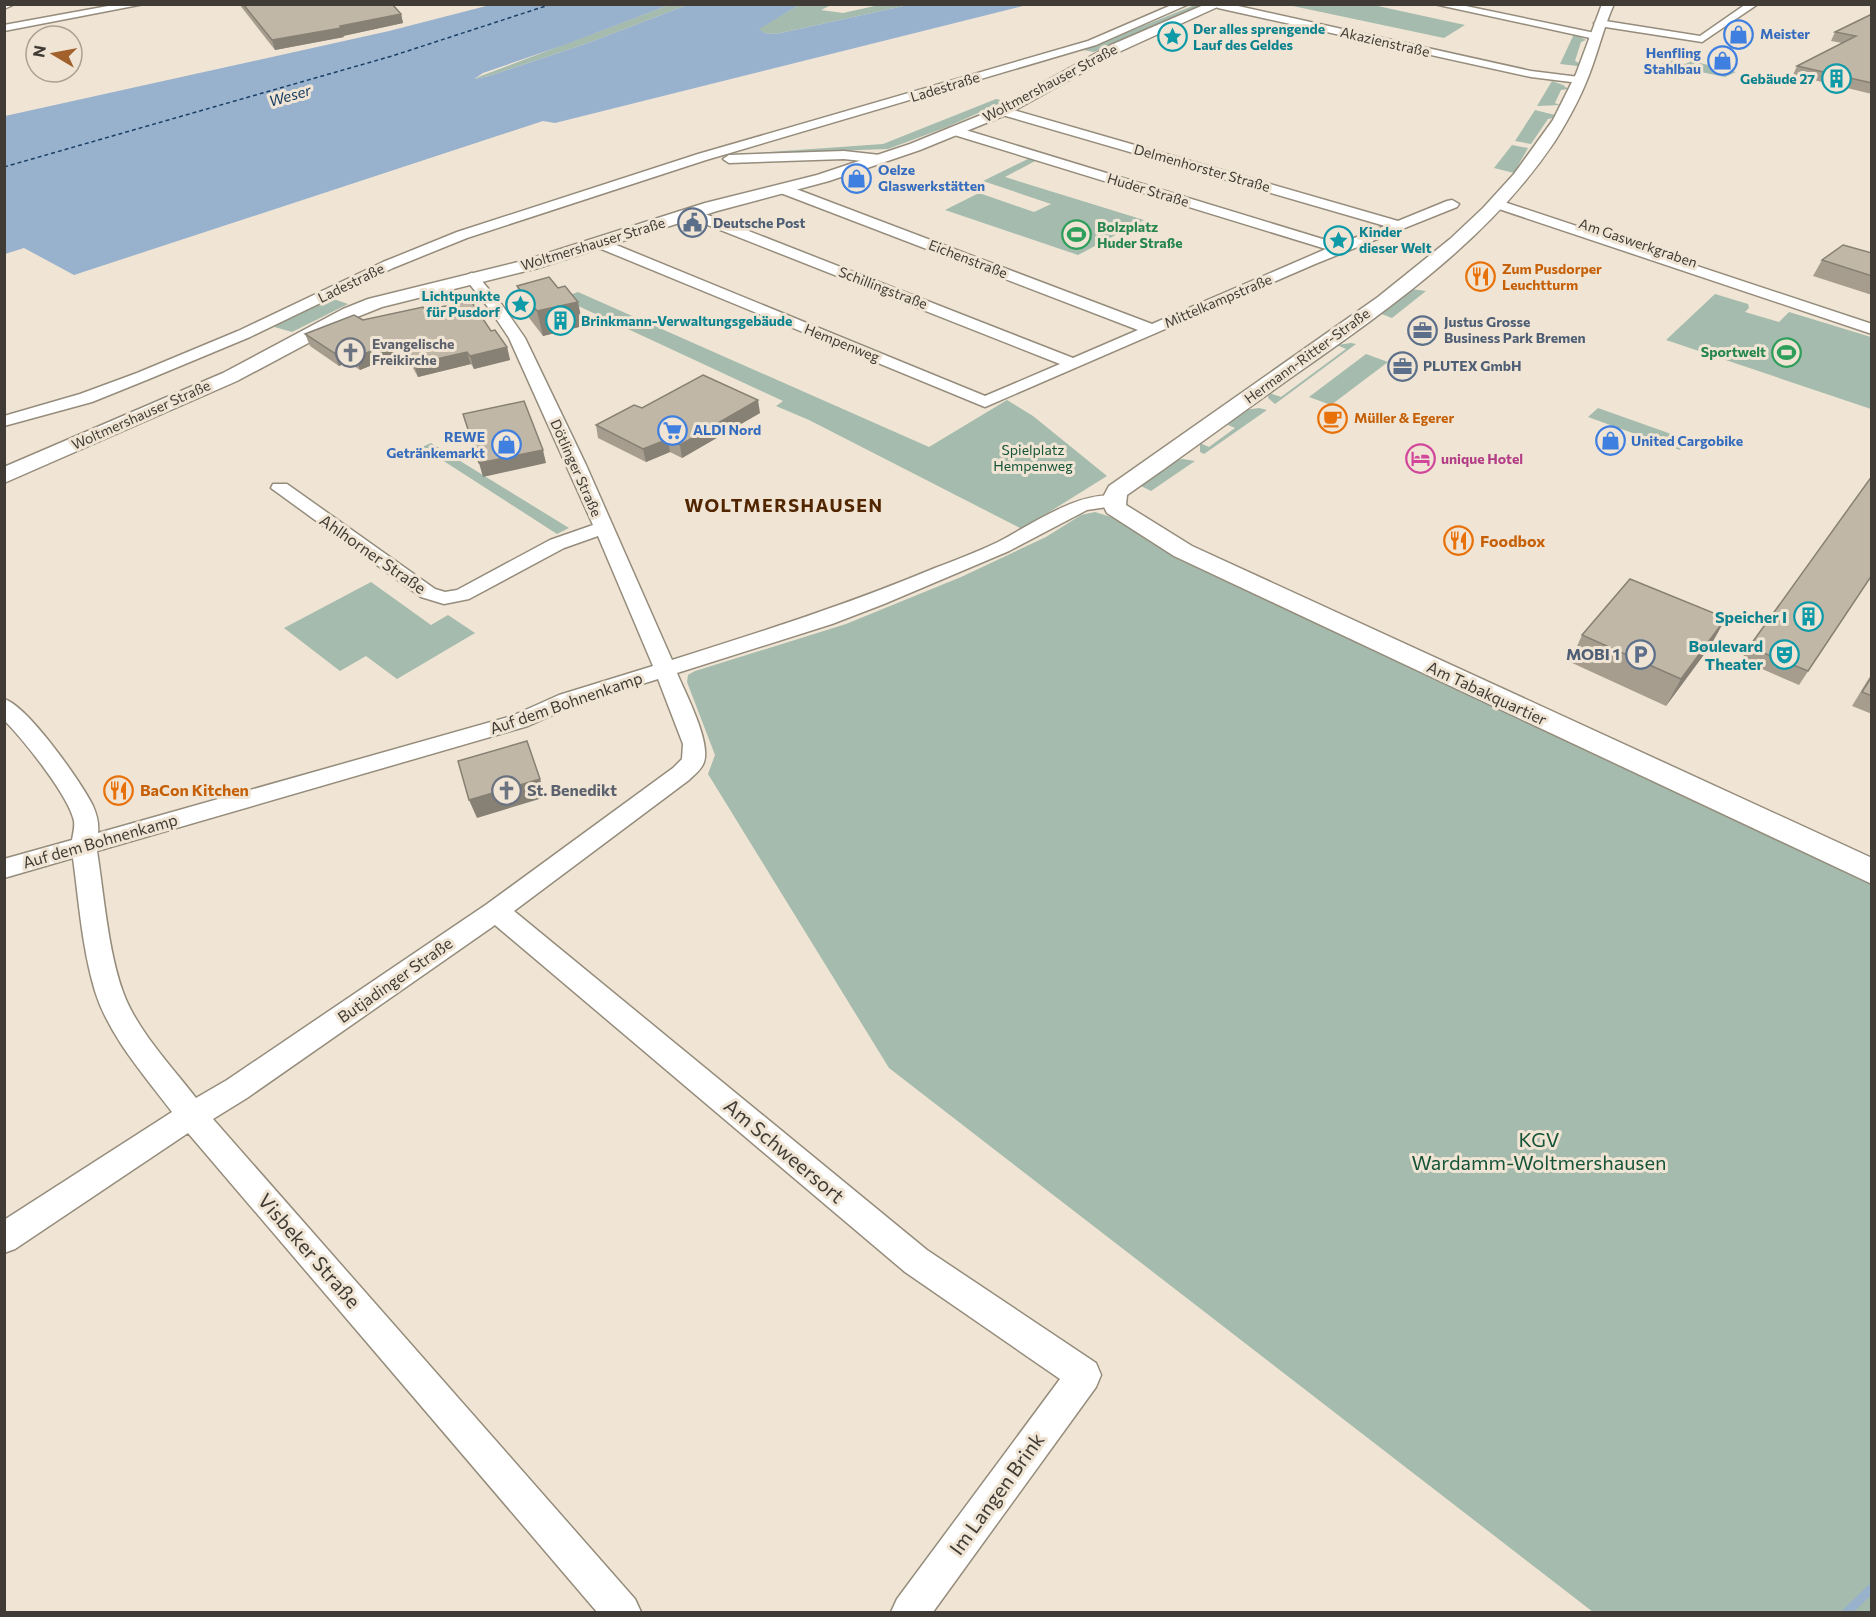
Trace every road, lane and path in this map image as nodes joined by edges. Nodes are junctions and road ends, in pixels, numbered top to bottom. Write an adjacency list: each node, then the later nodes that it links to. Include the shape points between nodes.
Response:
1 (10, 4): 8 (street)
2 (139, 4): 9 (street)
3 (1184, 4): 14 (street, Ladestraße, via 1092,43)
4 (1439, 4): 10 (street)
5 (1608, 4): 10 (street, Hermann-Ritter-Straße)
6 (1753, 4): 10 (street, via 1702,39)
7 (1218, 5): 11 (street, Akazienstraße); 12 (street, Woltmershauser Straße, via 1116,48)
8 (4, 6)
9 (4, 28)
10 (1597, 29): 11 (street, Hermann-Ritter-Straße)
11 (1577, 84): 17 (street, Hermann-Ritter-Straße, via 1549,138)
12 (1003, 111): 13 (street, Woltmershauser Straße); 20 (street, Delmenhorster Straße)
13 (955, 131): 15 (street, Woltmershauser Straße); 22 (street, Huder Straße)
14 (702, 157): 15 (street, Ladestraße, via 844,154); 30 (street, Ladestraße, via 426,248 244,334 143,376 86,398)
15 (880, 159): 16 (street, Woltmershauser Straße)
16 (783, 189): 19 (street, Woltmershauser Straße); 27 (street, Eichenstraße)
17 (1501, 201): 24 (street, Am Gaswerkgraben); 33 (street, Hermann-Ritter-Straße, via 1456,244 1378,306 1117,491)
18 (1452, 204): 20 (street, Mittelkampstraße)
19 (690, 213): 21 (street, Woltmershauser Straße); 28 (street, Schillingstraße)
20 (1400, 226): 22 (street, Mittelkampstraße)
21 (599, 243): 23 (street, Woltmershauser Straße); 29 (street, Hempenweg)
22 (1340, 249): 27 (street, Mittelkampstraße)
23 (471, 278): 31 (street, Woltmershauser Straße, via 356,311 230,376); 34 (street, Dötlinger Straße, via 517,338)
24 (1768, 290): 25 (street, Am Gaswerkgraben); 26 (street, Am Gaswerkgraben)
25 (1872, 321)
26 (1872, 329)
27 (1153, 330): 28 (street, Mittelkampstraße)
28 (1075, 364): 29 (street, Mittelkampstraße)
29 (985, 402)
30 (4, 421)
31 (4, 476)
32 (280, 488): 34 (street, Ahlhorner Straße, via 392,569 428,593 444,598 462,595 557,544)
33 (1113, 501): 35 (street, Auf dem Bohnenkamp, via 1082,505 1002,548 877,600); 39 (street, Am Tabakquartier, via 1124,515 1184,551)
34 (602, 528): 35 (street, Dötlinger Straße)
35 (665, 669): 37 (street, Auf dem Bohnenkamp, via 567,700 520,721); 40 (street, Butjadinger Straße, via 694,744 693,761 681,774)
36 (4, 706): 37 (street, Visbeker Straße, via 32,734 82,807 87,824)
37 (84, 844): 38 (street, Auf dem Bohnenkamp); 41 (street, Visbeker Straße, via 94,926 110,992 141,1049)
38 (4, 868)
39 (1872, 872)
40 (496, 910): 41 (street, Butjadinger Straße); 43 (street, Am Schweersort, via 916,1261)
41 (192, 1116): 42 (street, Butjadinger Straße); 44 (street, Visbeker Straße)
42 (4, 1238)
43 (1084, 1375): 45 (street, Im Langen Brink)
44 (622, 1612)
45 (910, 1612)

